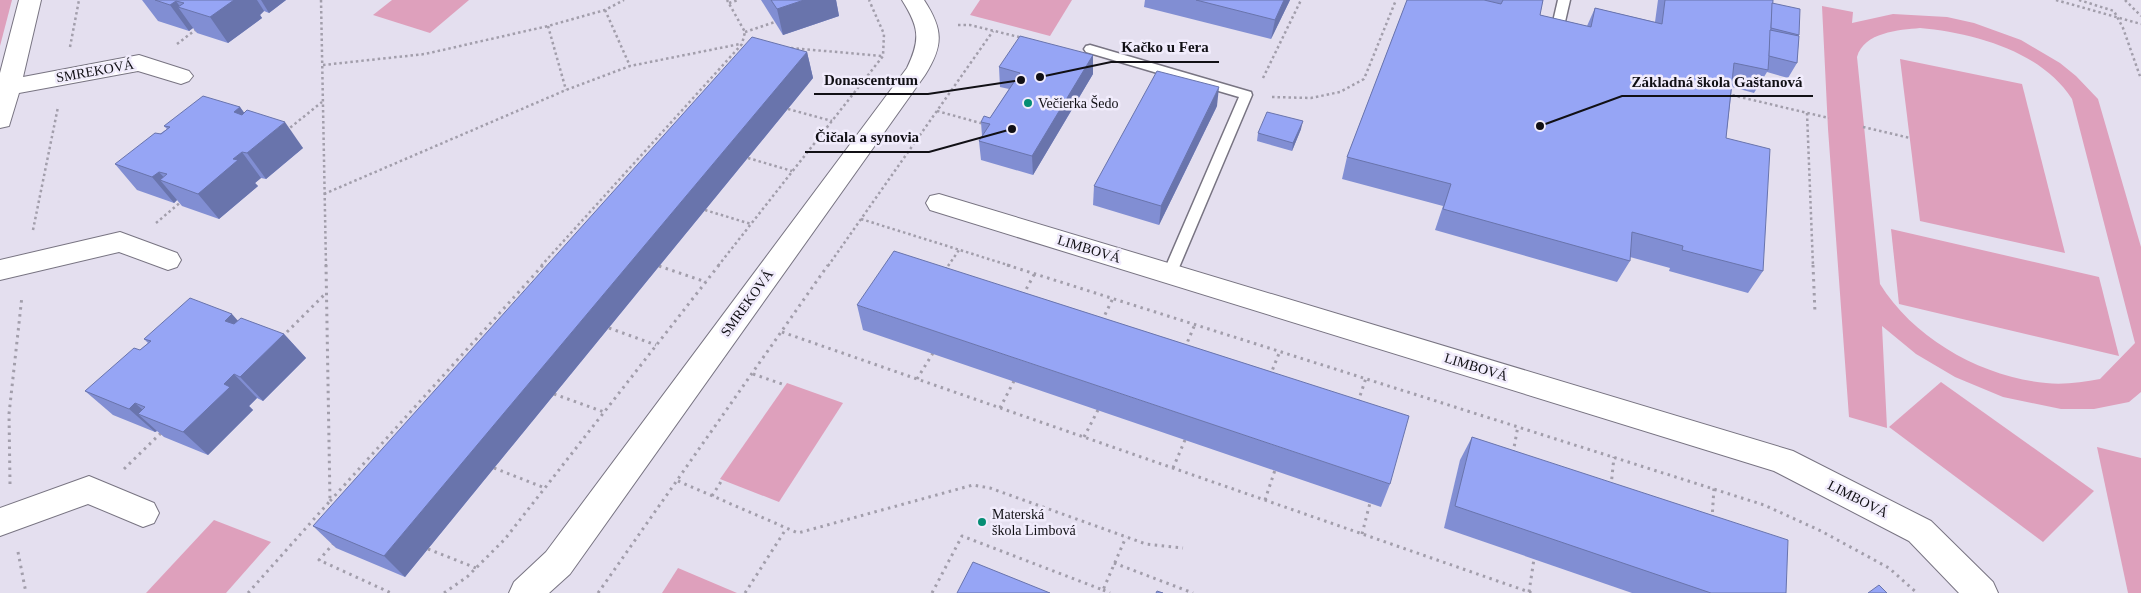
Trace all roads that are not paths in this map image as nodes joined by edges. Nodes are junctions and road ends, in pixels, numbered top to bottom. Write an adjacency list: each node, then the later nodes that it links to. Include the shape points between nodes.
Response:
1 (30, 0): 7 (street)
2 (913, 0): 15 (street, SMREKOVÁ, via 928,27 929,48 917,70 558,563)
3 (1564, 0): 4 (lane)
4 (1558, 26)
5 (1090, 49): 12 (lane, via 1246,95)
6 (181, 76): 7 (street, SMREKOVÁ, via 138,63)
7 (8, 87): 8 (street)
8 (0, 120)
9 (939, 203): 12 (street, LIMBOVÁ)
10 (168, 260): 11 (street, via 120,242)
11 (0, 270)
12 (1170, 273): 16 (street, LIMBOVÁ, via 1782,460 1920,531)
13 (143, 512): 14 (street, via 89,490)
14 (0, 522)
15 (526, 593)
16 (1981, 593)

